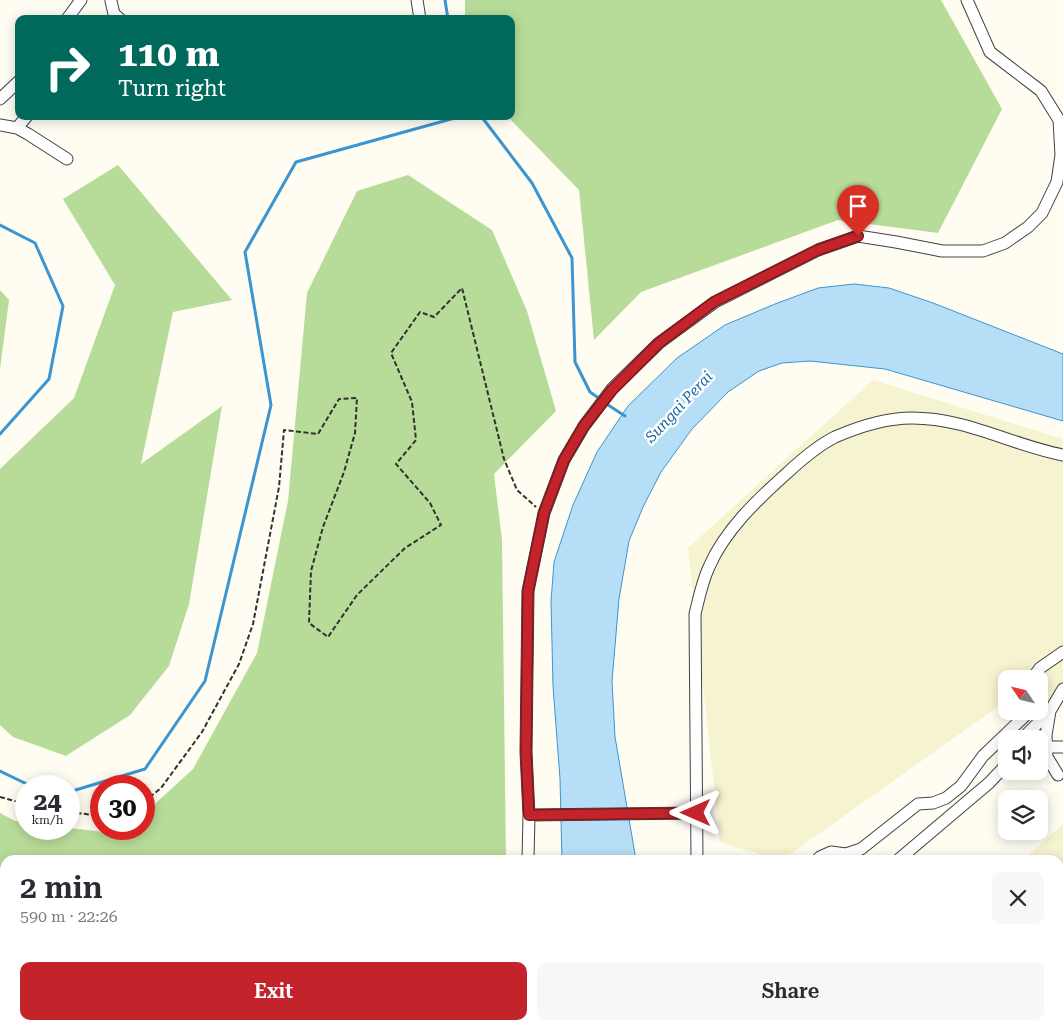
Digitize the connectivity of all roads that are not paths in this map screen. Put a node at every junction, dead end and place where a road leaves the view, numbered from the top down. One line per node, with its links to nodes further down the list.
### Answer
1 (81, 0): 5 (street)
2 (112, 0): 6 (street)
3 (417, 0): 7 (street)
4 (967, 0): 28 (street)
5 (70, 15)
6 (115, 15)
7 (419, 15)
8 (15, 85): 9 (street)
9 (0, 99)
10 (24, 120): 12 (street)
11 (0, 125): 12 (street)
12 (17, 128): 13 (street)
13 (67, 158)
14 (1063, 455): 27 (street)
15 (1063, 652): 16 (street)
16 (1039, 670)
17 (1063, 689): 18 (street)
18 (1050, 711): 20 (street); 21 (street)
19 (1021, 720): 31 (street)
20 (1031, 730)
21 (1048, 730)
22 (1048, 747): 23 (street)
23 (1063, 747)
24 (1048, 759): 26 (street)
25 (998, 773): 32 (street)
26 (1058, 775)
27 (696, 813): 28 (street); 30 (street)
28 (529, 815): 29 (street)
29 (528, 855)
30 (696, 855)
31 (824, 855)
32 (906, 855)

